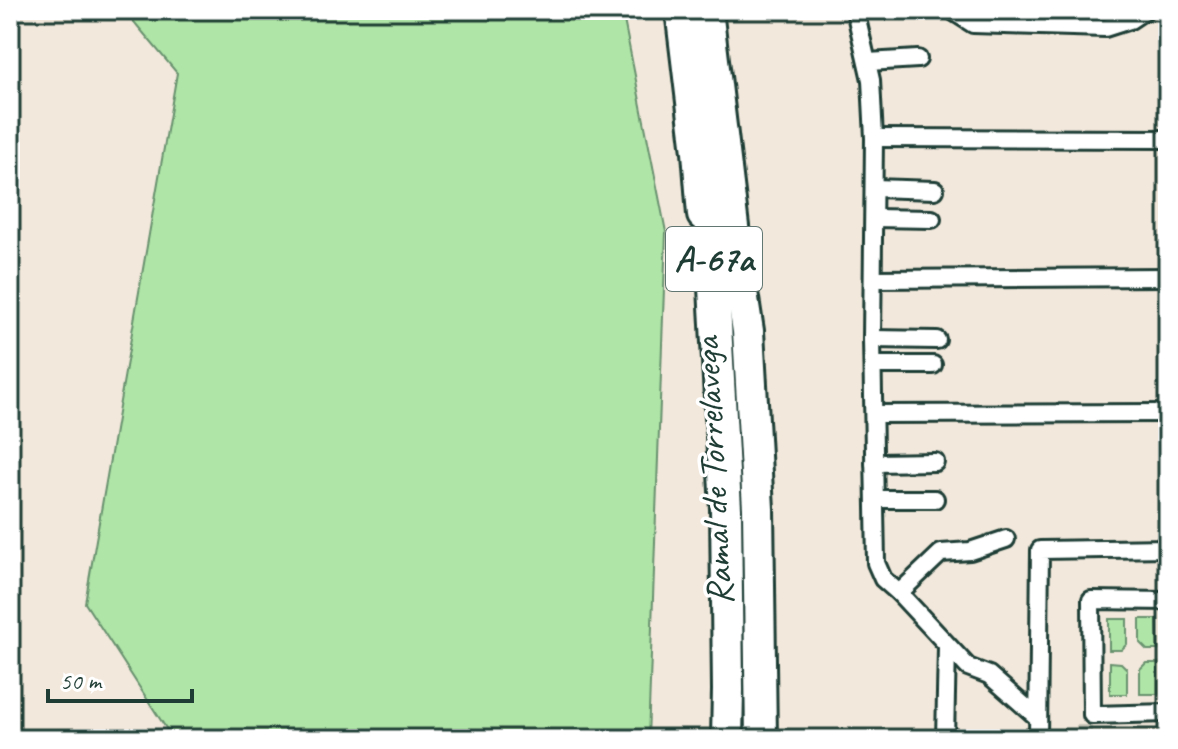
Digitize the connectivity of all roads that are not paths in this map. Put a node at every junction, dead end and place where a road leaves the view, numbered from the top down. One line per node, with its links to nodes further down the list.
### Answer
1 (681, 10): 29 (highway)
2 (690, 10): 29 (highway, Ramal de Torrelavega / A-67a)
3 (707, 10): 18 (highway, Ramal de Torrelavega / A-67a)
4 (718, 10): 18 (highway)
5 (855, 10): 9 (street)
6 (951, 10): 7 (street)
7 (1145, 10)
8 (918, 59): 9 (street)
9 (868, 62): 10 (street)
10 (874, 138): 11 (street); 12 (street)
11 (1168, 139)
12 (874, 188): 13 (street); 14 (street)
13 (935, 190)
14 (874, 218): 15 (street); 17 (street)
15 (932, 219)
16 (1168, 277): 17 (street)
17 (873, 279): 19 (street)
18 (748, 331): 38 (highway, Ramal de Torrelavega / A-67a)
19 (872, 339): 20 (street); 21 (street)
20 (937, 340)
21 (873, 365): 22 (street); 24 (street)
22 (933, 365)
23 (1168, 413): 24 (street)
24 (874, 414): 26 (street)
25 (935, 462): 26 (street)
26 (874, 463): 27 (street)
27 (875, 499): 28 (street); 32 (street)
28 (935, 499)
29 (726, 509): 37 (highway, Ramal de Torrelavega / A-67a)
30 (1006, 539): 32 (street)
31 (1168, 548): 36 (street)
32 (899, 593): 34 (street)
33 (1168, 601): 35 (street)
34 (947, 647): 36 (street); 39 (street)
35 (1168, 713)
36 (1037, 717): 40 (street)
37 (727, 739)
38 (761, 739)
39 (945, 739)
40 (1038, 739)

